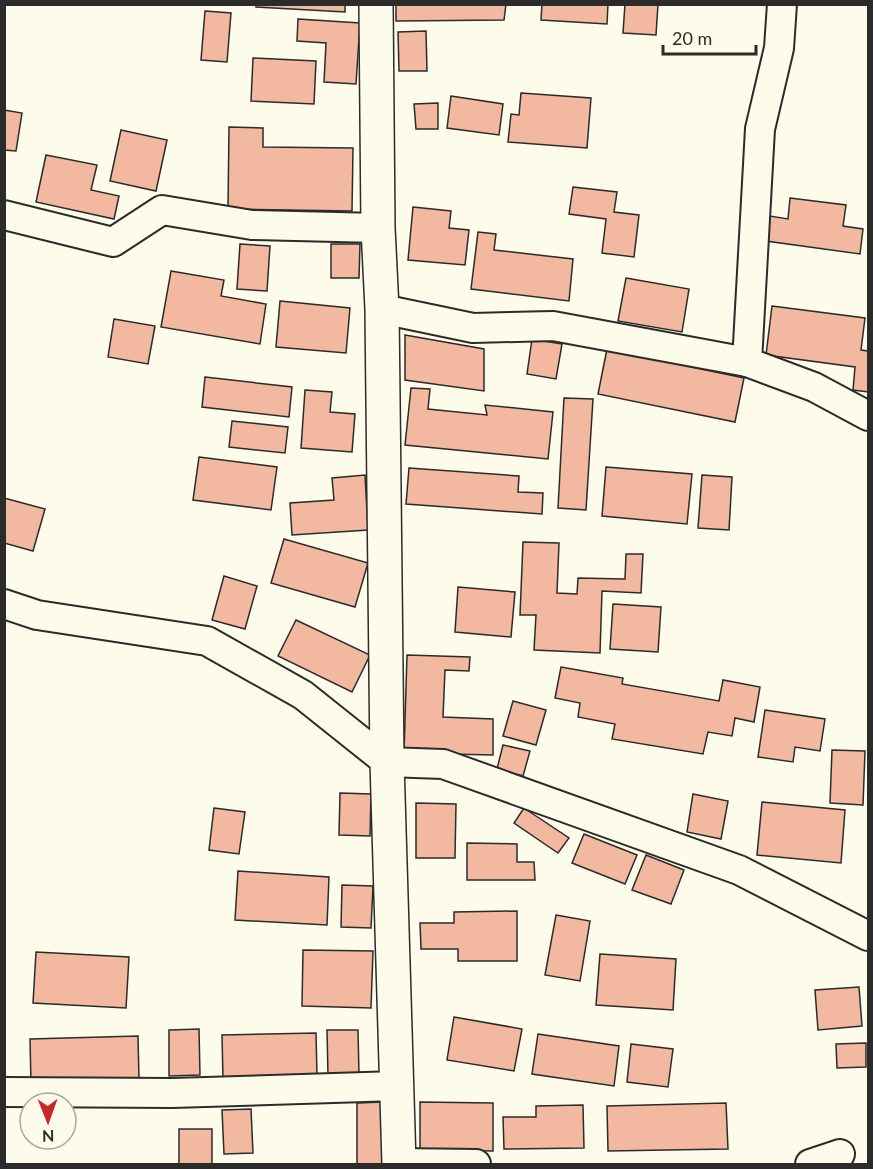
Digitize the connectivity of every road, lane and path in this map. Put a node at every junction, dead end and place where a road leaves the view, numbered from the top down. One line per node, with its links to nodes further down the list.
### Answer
1 (376, 4): 4 (street)
2 (782, 4): 6 (street)
3 (4, 215): 4 (street)
4 (378, 228): 5 (street)
5 (382, 309): 6 (street); 9 (street)
6 (747, 362): 7 (street)
7 (868, 416)
8 (4, 604): 9 (street)
9 (387, 762): 10 (street); 11 (street)
10 (868, 936)
11 (397, 1086): 12 (street); 14 (street)
12 (4, 1092)
13 (840, 1154): 16 (street)
14 (399, 1164): 15 (street)
15 (476, 1164)
16 (810, 1164)

